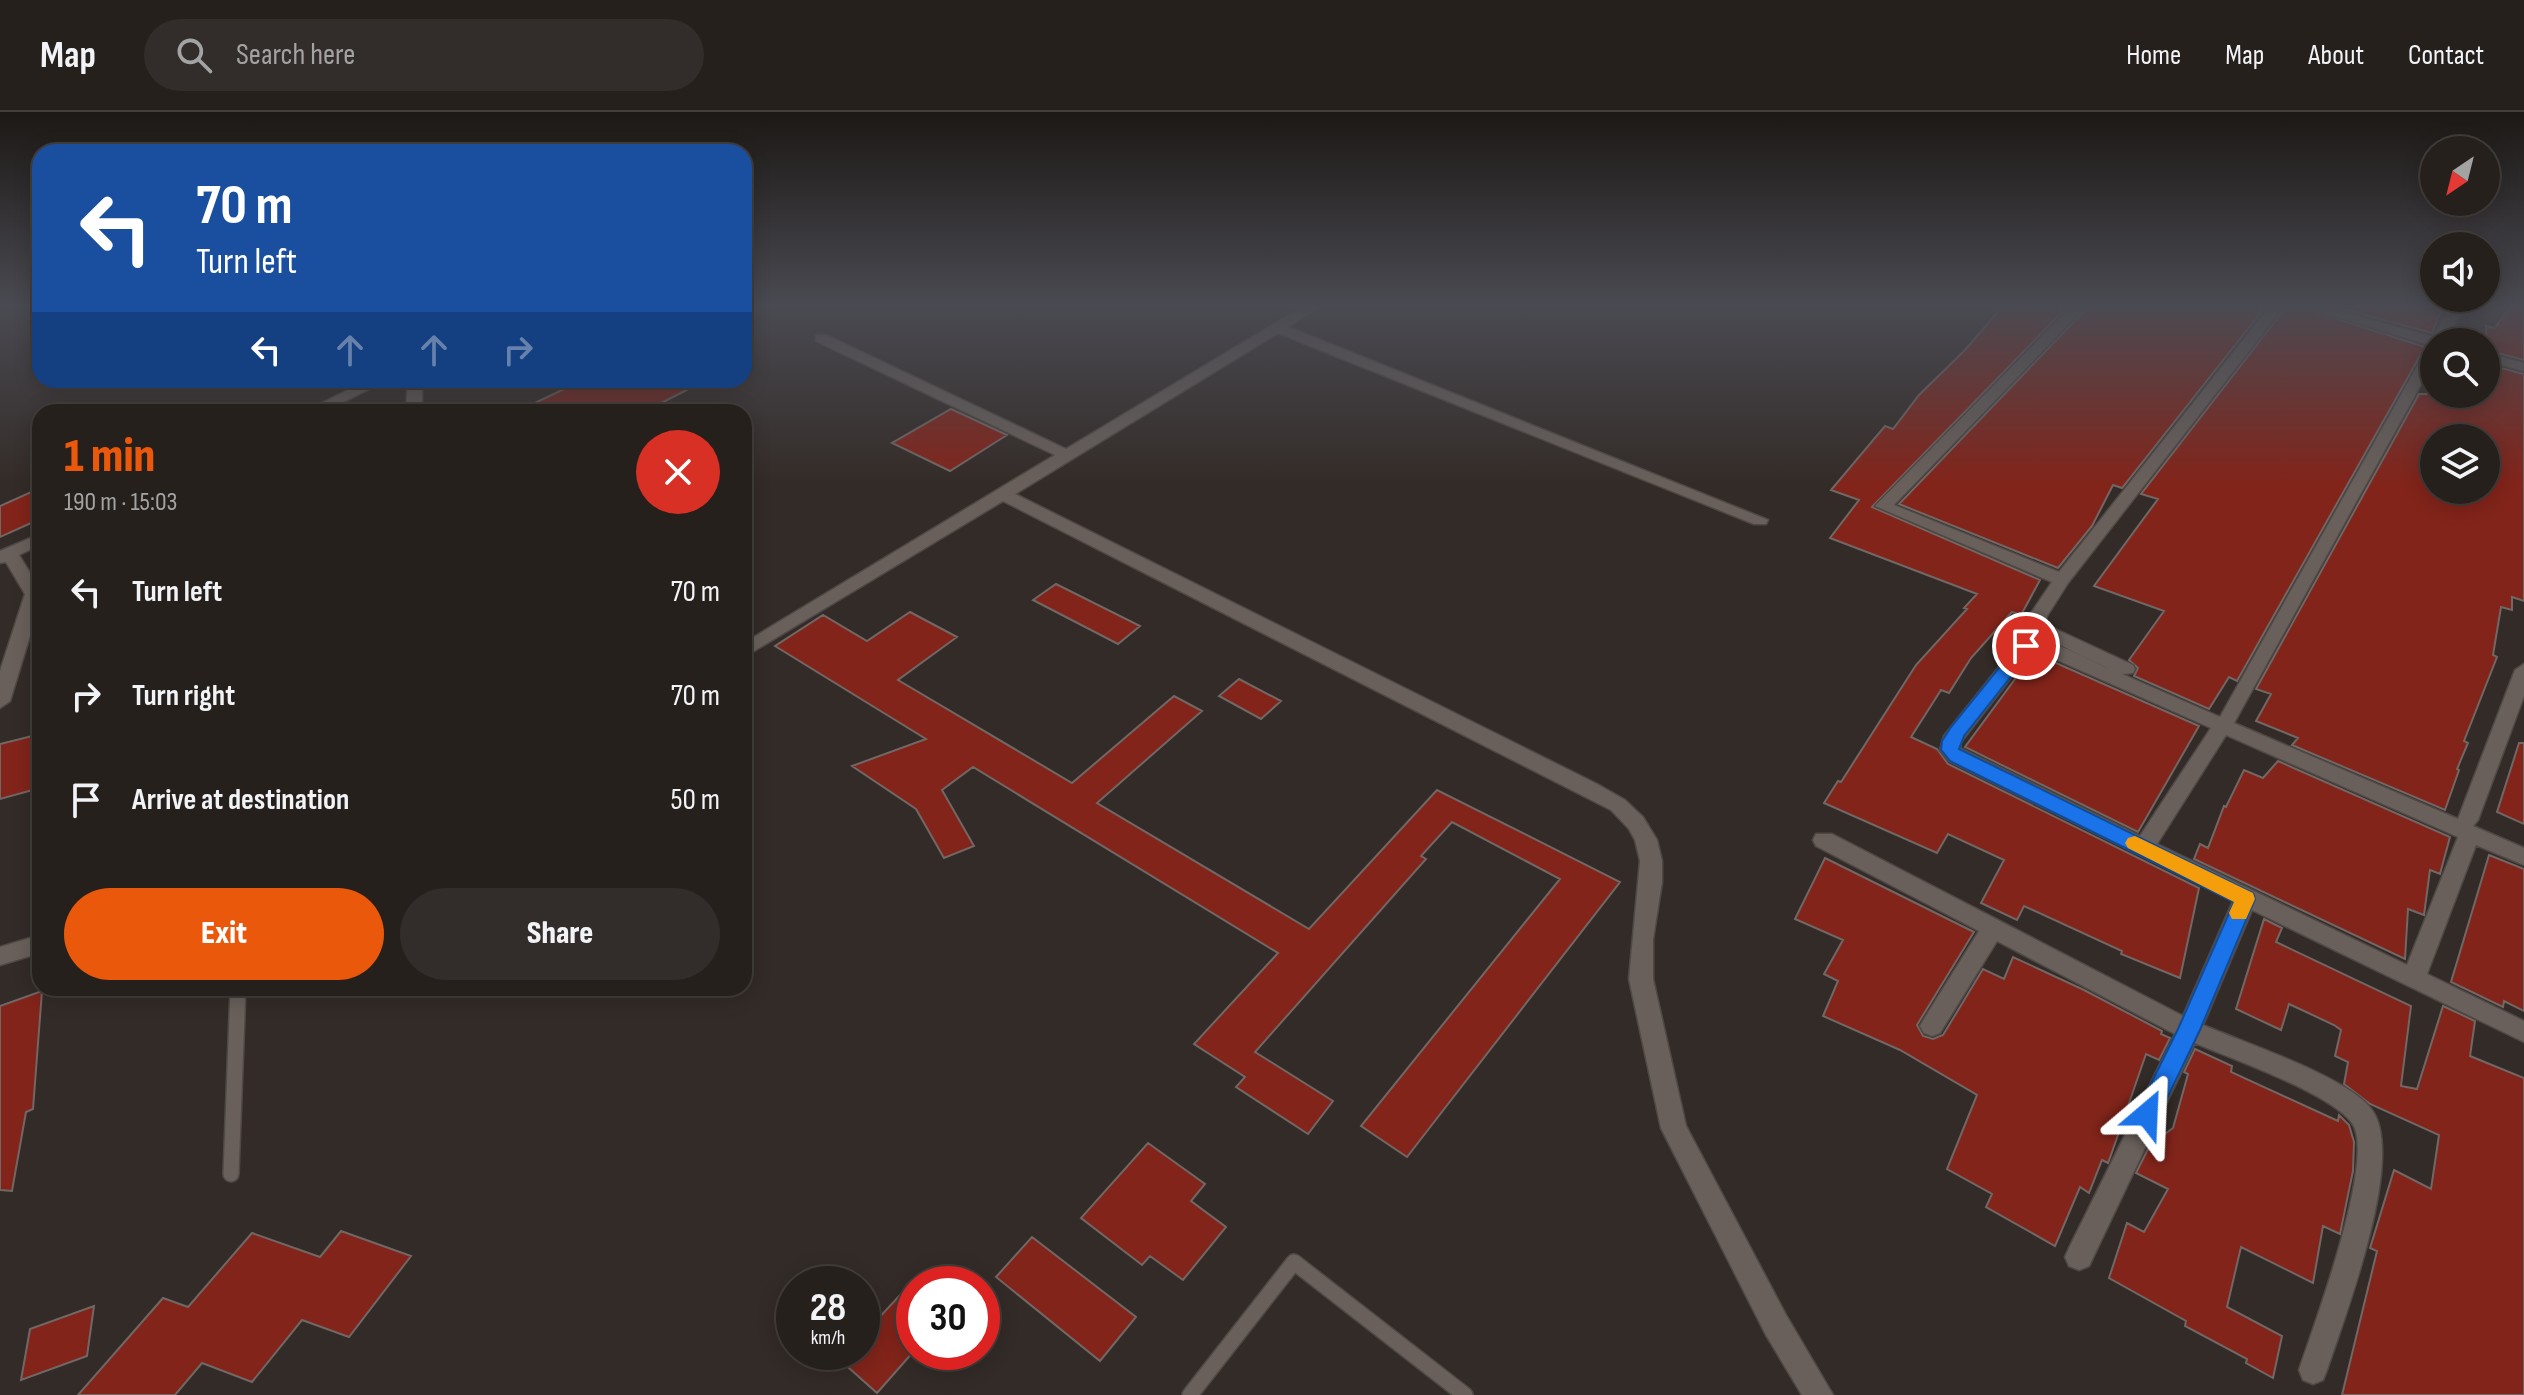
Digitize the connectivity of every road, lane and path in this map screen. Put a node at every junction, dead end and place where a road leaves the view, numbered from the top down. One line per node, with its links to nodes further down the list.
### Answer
1 (880, 366): 9 (street)
2 (1214, 366): 9 (street)
3 (1372, 366): 11 (street)
4 (2020, 366): 14 (street)
5 (2230, 366): 14 (street)
6 (2420, 371): 20 (street)
7 (363, 388): 8 (street)
8 (329, 404)
9 (1067, 455): 10 (street)
10 (1002, 494): 17 (street); 40 (street)
11 (1760, 520)
12 (32, 543): 13 (street)
13 (5, 556): 15 (street)
14 (2062, 580): 20 (street)
15 (32, 591)
16 (32, 600): 19 (street)
17 (752, 646)
18 (2524, 670): 21 (street)
19 (0, 701)
20 (2226, 722): 21 (street); 24 (street); 24 (street)
21 (2469, 827): 23 (street); 25 (street); 30 (street)
22 (1824, 840): 27 (street)
23 (2524, 842)
24 (2144, 848): 26 (street)
25 (2524, 857)
26 (2245, 899): 30 (street); 33 (street)
27 (1992, 930): 32 (street); 33 (street)
28 (32, 946): 29 (street)
29 (0, 956)
30 (2413, 979): 34 (street)
31 (238, 996): 35 (lane)
32 (1932, 1026)
33 (2189, 1030): 36 (street); 37 (street)
34 (2524, 1032)
35 (231, 1174)
36 (2079, 1257)
37 (2313, 1370)
38 (1190, 1395): 39 (lane)
39 (1465, 1395)
40 (1818, 1395)

